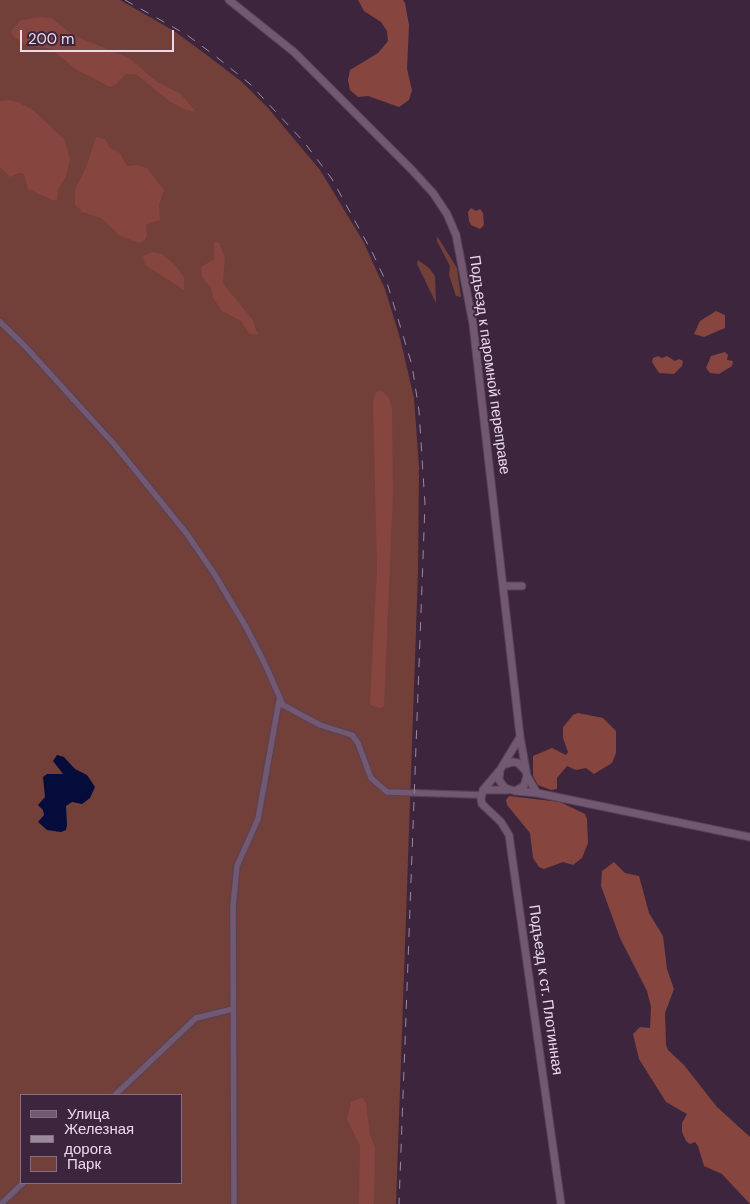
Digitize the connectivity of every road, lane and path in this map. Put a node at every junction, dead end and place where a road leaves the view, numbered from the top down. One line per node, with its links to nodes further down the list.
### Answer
1 (229, 0): 3 (street, Подъезд к паромной переправе)
2 (0, 322): 5 (street)
3 (504, 586): 4 (street); 6 (street, Подъезд к паромной переправе)
4 (522, 586)
5 (279, 701): 10 (street); 13 (street)
6 (520, 736): 7 (street); 8 (street, Подъезд к паромной переправе)
7 (502, 768): 8 (street); 9 (street); 10 (street)
8 (527, 776): 9 (street); 11 (street)
9 (512, 791): 10 (street); 11 (street)
10 (482, 793): 18 (street, Подъезд к ст. Плотинная)
11 (537, 793): 12 (street)
12 (750, 837)
13 (233, 1009): 14 (street); 17 (street)
14 (116, 1094)
15 (22, 1184): 16 (street)
16 (1, 1204)
17 (234, 1204)
18 (561, 1204)

